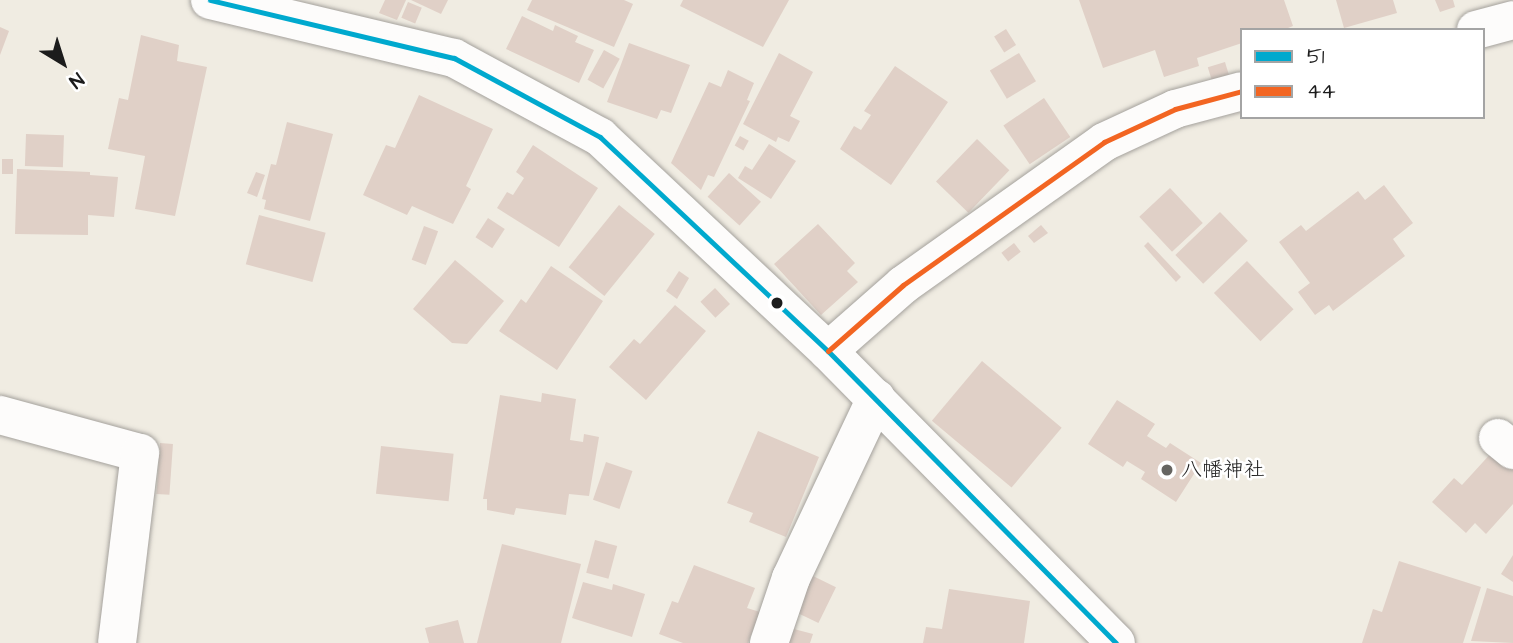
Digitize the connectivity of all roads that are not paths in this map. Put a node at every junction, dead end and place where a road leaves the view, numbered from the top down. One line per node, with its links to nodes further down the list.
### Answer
1 (210, 0): 2 (street)
2 (269, 8): 6 (street)
3 (1513, 20): 4 (street)
4 (1483, 28)
5 (1240, 92): 6 (street)
6 (828, 351): 7 (street)
7 (876, 398): 10 (street); 11 (street)
8 (0, 415): 9 (street)
9 (117, 643)
10 (769, 643)
11 (1116, 643)

